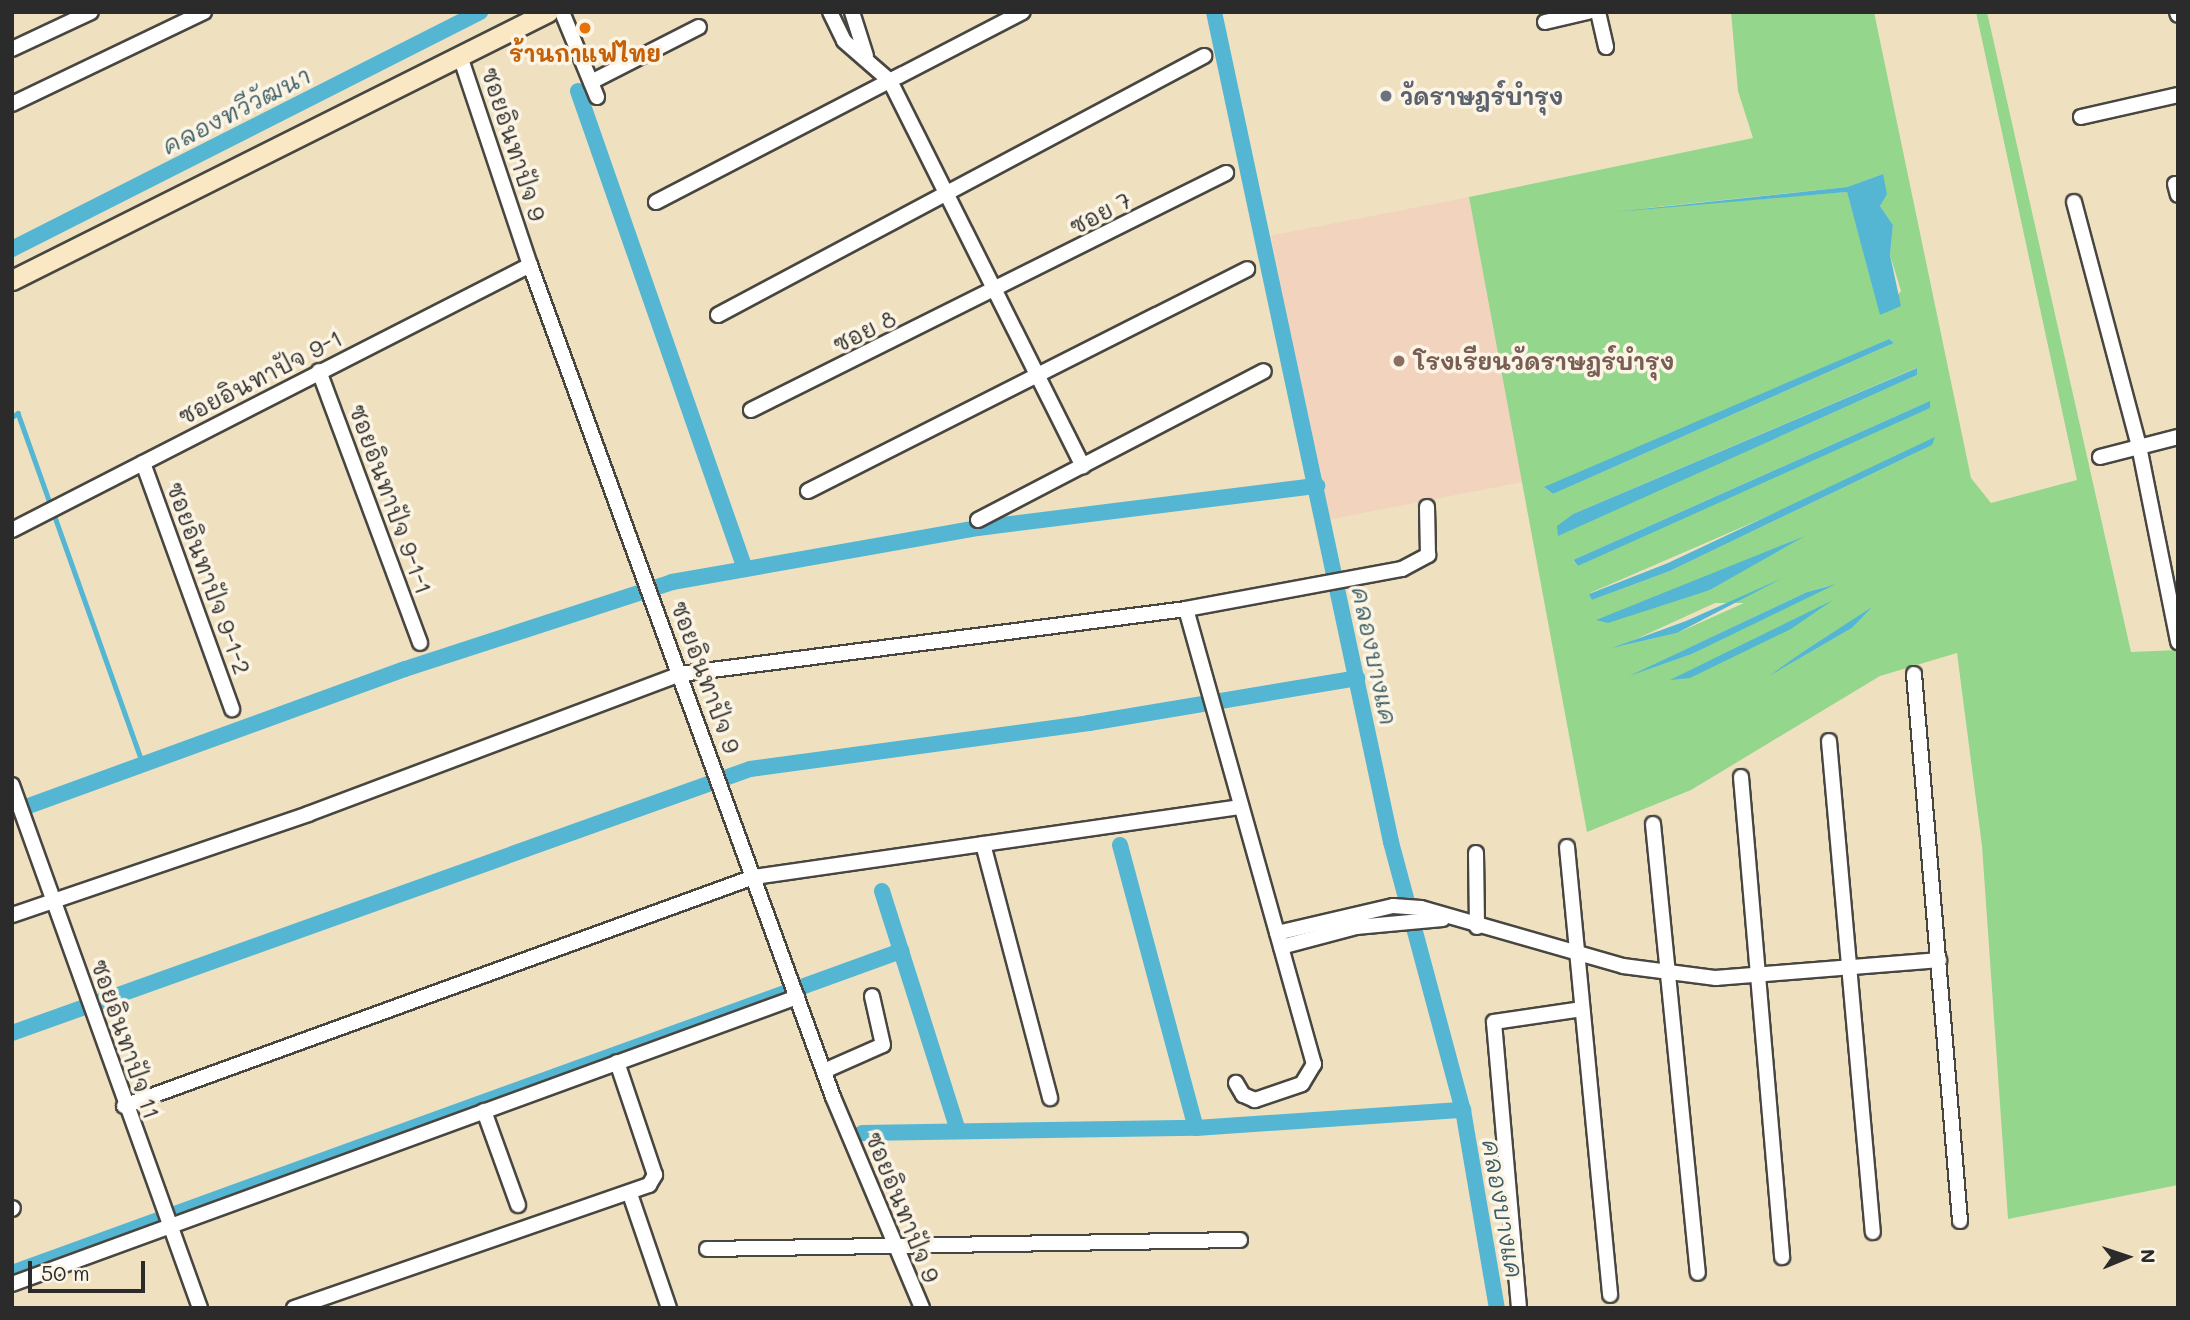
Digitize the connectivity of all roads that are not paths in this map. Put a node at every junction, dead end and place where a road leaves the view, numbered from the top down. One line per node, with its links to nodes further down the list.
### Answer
1 (92, 12): 13 (street)
2 (204, 12): 21 (street)
3 (548, 12): 14 (main road)
4 (562, 12): 18 (street)
5 (830, 12): 15 (street)
6 (852, 12): 15 (street)
7 (1023, 12): 17 (street)
8 (1588, 12): 10 (street)
9 (1598, 12): 12 (street)
10 (1545, 22)
11 (699, 27): 18 (street)
12 (1606, 47)
13 (12, 49)
14 (460, 56): 27 (street, ซอยอินทาปัจ 9); 29 (main road)
15 (866, 56): 17 (street)
16 (1204, 56): 24 (street)
17 (890, 81): 24 (street); 25 (street)
18 (591, 82): 20 (street)
19 (2178, 95): 22 (street)
20 (597, 97)
21 (12, 104)
22 (2081, 117)
23 (1226, 173): 30 (street, ซอย 7)
24 (947, 195): 30 (street); 31 (street)
25 (656, 202)
26 (2074, 202): 37 (street)
27 (530, 265): 32 (street, ซอยอินทาปัจ 9-1); 48 (street, ซอยอินทาปัจ 9)
28 (1247, 269): 34 (street)
29 (12, 281)
30 (996, 293): 34 (street); 35 (street, ซอย 8)
31 (718, 315)
32 (320, 371): 39 (street, ซอยอินทาปัจ 9-1); 47 (street, ซอยอินทาปัจ 9-1-1)
33 (1265, 371): 40 (street)
34 (1039, 378): 40 (street); 41 (street)
35 (751, 410)
36 (2178, 437): 37 (street)
37 (2138, 446): 38 (street); 46 (street)
38 (2100, 457)
39 (143, 463): 44 (street, ซอยอินทาปัจ 9-1); 50 (street, ซอยอินทาปัจ 9-1-2)
40 (1083, 466): 43 (street)
41 (808, 491)
42 (1427, 507): 45 (street)
43 (978, 520)
44 (12, 530)
45 (1186, 609): 48 (street); 54 (street)
46 (2178, 642)
47 (419, 643)
48 (681, 674): 59 (street, ซอยอินทาปัจ 9); 60 (street)
49 (1913, 674): 67 (street)
50 (232, 709)
51 (1829, 741): 68 (street)
52 (1741, 777): 70 (street)
53 (12, 785): 60 (street, ซอยอินทาปัจ 11)
54 (1241, 807): 56 (street); 65 (street)
55 (1653, 824): 69 (street)
56 (983, 844): 59 (street); 77 (street)
57 (1567, 847): 66 (street)
58 (1476, 853): 64 (street)
59 (754, 877): 71 (street, ซอยอินทาปัจ 9); 78 (street)
60 (52, 900): 61 (street); 78 (street, ซอยอินทาปัจ 11)
61 (12, 915)
62 (1443, 919): 63 (street); 63 (street); 64 (street)
63 (1355, 920): 65 (street)
64 (1477, 927): 66 (street)
65 (1279, 940): 76 (street)
66 (1577, 953): 69 (street); 73 (street)
67 (1939, 960): 68 (street); 82 (street)
68 (1849, 969): 70 (street); 84 (street)
69 (1669, 973): 70 (street); 89 (street)
70 (1761, 977): 88 (street)
71 (797, 996): 74 (street); 75 (street, ซอยอินทาปัจ 9)
72 (872, 996): 75 (street)
73 (1582, 1009): 91 (street); 96 (street)
74 (617, 1062): 79 (street); 80 (street)
75 (824, 1071): 86 (street, ซอยอินทาปัจ 9)
76 (1236, 1083)
77 (1050, 1098)
78 (124, 1106): 83 (street, ซอยอินทาปัจ 11)
79 (484, 1111): 81 (street); 83 (street)
80 (630, 1194): 93 (street); 94 (street)
81 (518, 1205)
82 (1960, 1221)
83 (168, 1222): 90 (street); 92 (street, ซอยอินทาปัจ 11)
84 (1873, 1232)
85 (1240, 1240): 86 (street)
86 (895, 1246): 87 (street); 95 (street, ซอยอินทาปัจ 9)
87 (706, 1249)
88 (1782, 1258)
89 (1698, 1273)
90 (12, 1284)
91 (1610, 1295)
92 (200, 1308)
93 (294, 1308)
94 (669, 1308)
95 (922, 1308)
96 (1519, 1308)

